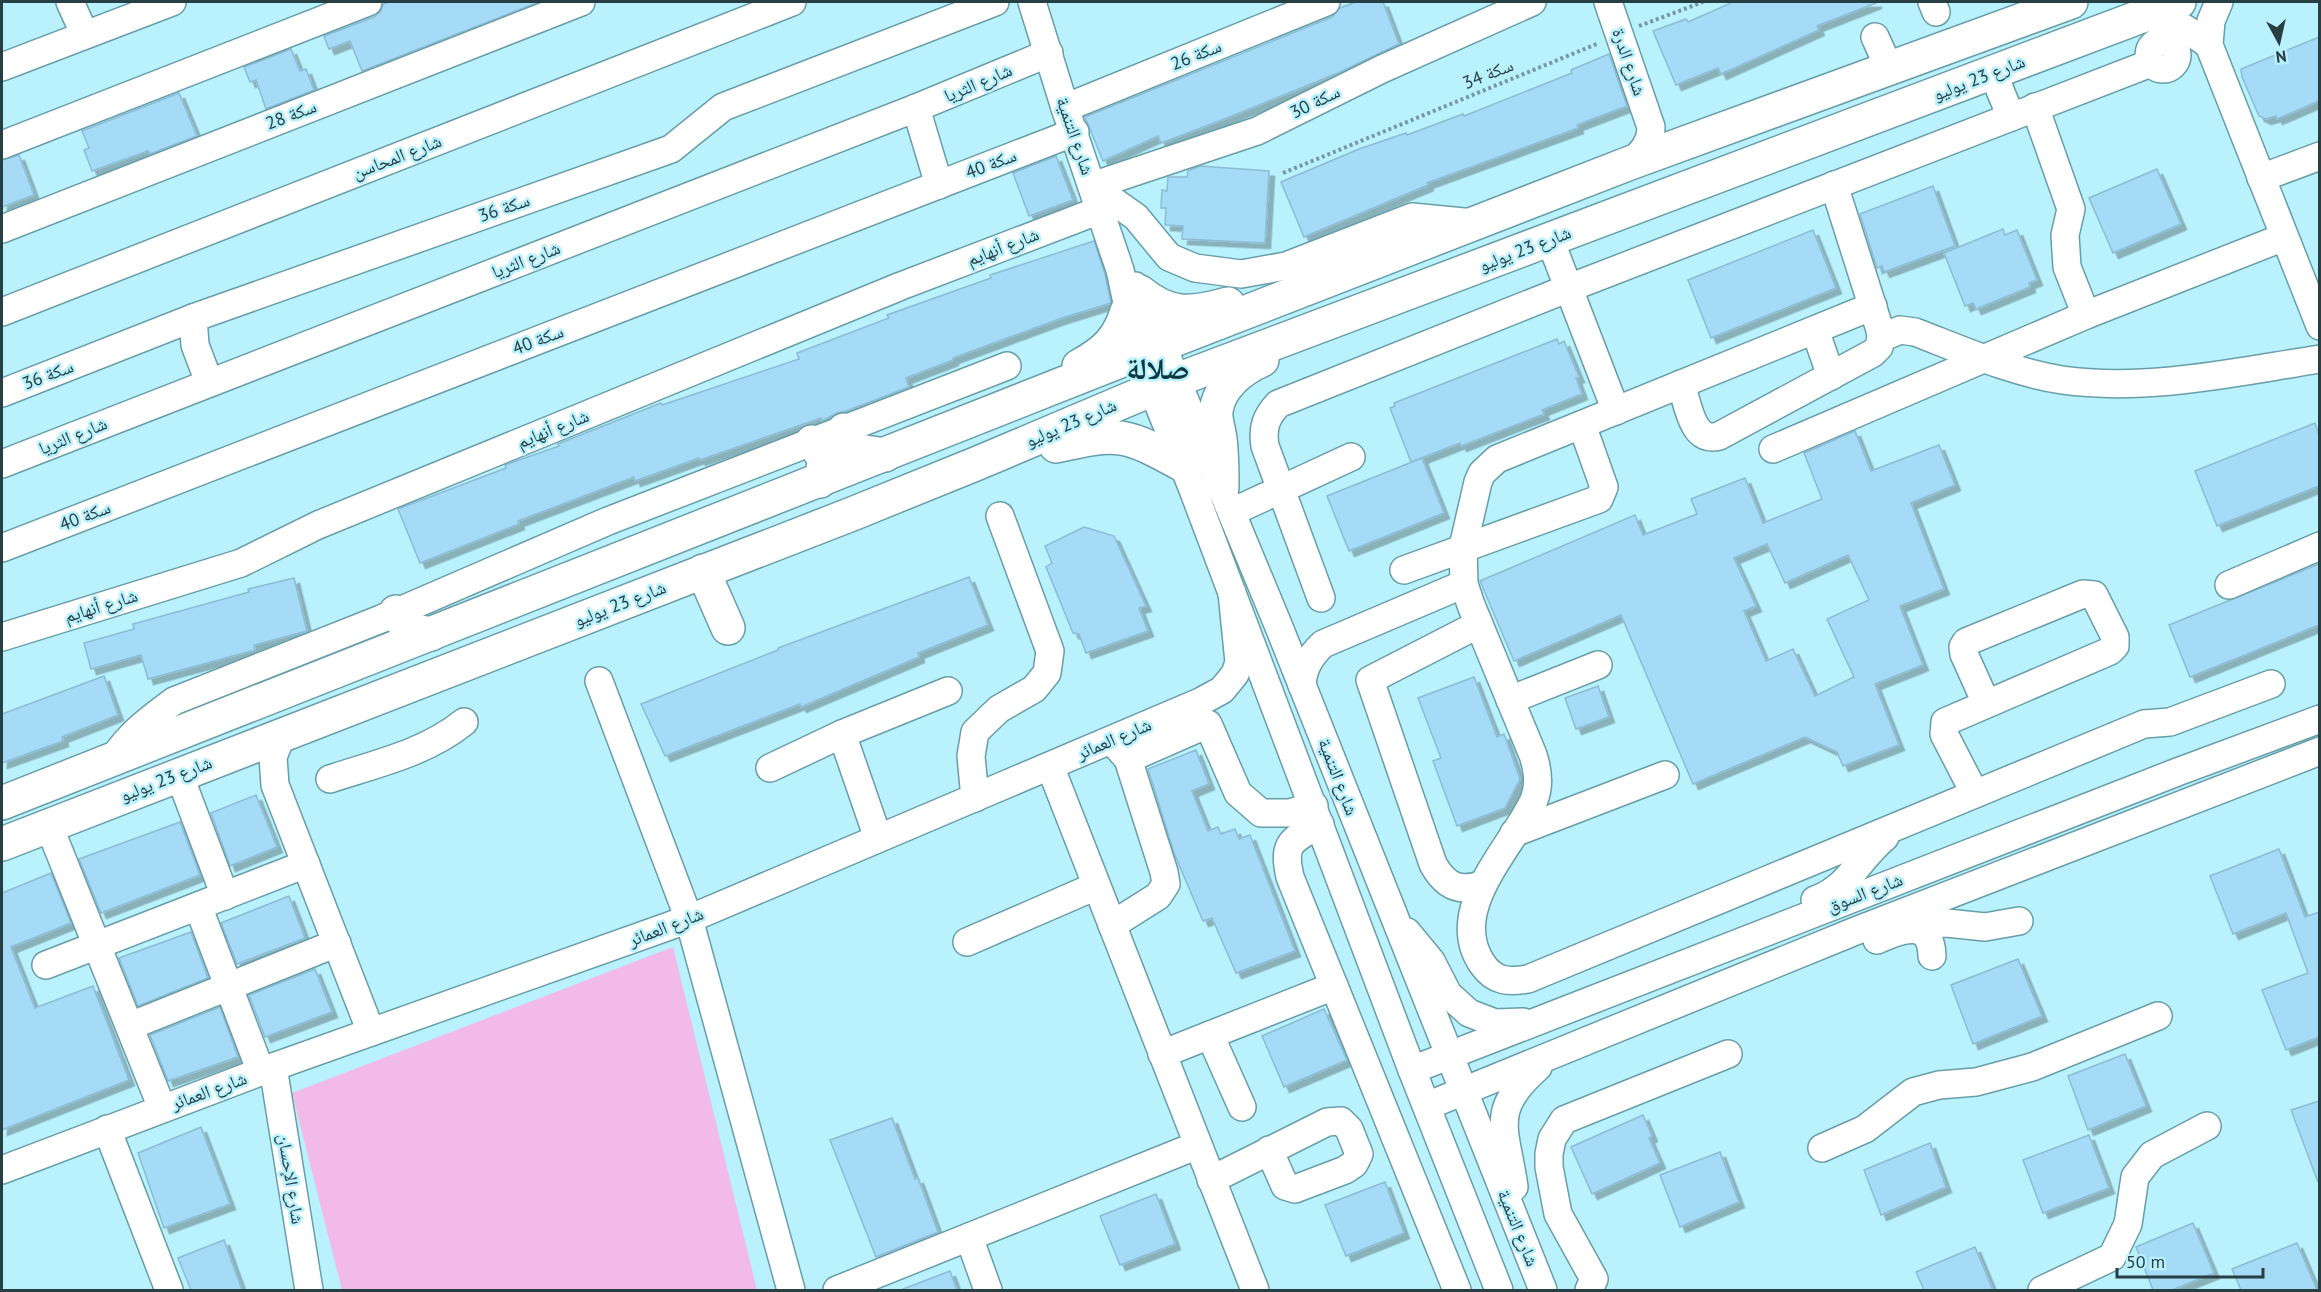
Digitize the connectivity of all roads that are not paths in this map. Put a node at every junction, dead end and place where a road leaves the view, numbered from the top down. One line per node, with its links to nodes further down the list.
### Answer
1 (70, 2): 15 (street)
2 (172, 2): 15 (street)
3 (368, 2): 28 (street)
4 (581, 2): 36 (street, سكة 28)
5 (792, 2): 43 (street, شارع المحاسن)
6 (995, 2): 45 (street, سكة 36)
7 (1032, 2): 18 (street, شارع التنمية)
8 (1326, 2): 25 (street, سكة 26)
9 (1532, 2): 34 (street, سكة 30)
10 (1608, 2): 26 (street, شارع الدرة)
11 (2071, 2): 21 (main road, شارع 23 يوليو)
12 (2179, 2): 14 (main road, شارع 23 يوليو)
13 (2219, 2): 17 (street)
14 (2135, 18): 17 (street); 22 (main road, شارع 23 يوليو)
15 (85, 35): 20 (street)
16 (1875, 37): 21 (street)
17 (2209, 45): 31 (street)
18 (1049, 53): 23 (street, شارع الثريا); 25 (street, شارع التنمية)
19 (2151, 63): 24 (street)
20 (2, 67)
21 (1889, 68): 27 (main road, شارع 23 يوليو)
22 (1994, 73): 24 (street); 38 (main road, شارع 23 يوليو)
23 (916, 108): 32 (street); 55 (street, شارع الثريا)
24 (2023, 112): 33 (street); 44 (street)
25 (1070, 120): 32 (street, سكة 40); 34 (street, شارع التنمية)
26 (1650, 122): 27 (street); 30 (street)
27 (1693, 139): 30 (main road, شارع 23 يوليو)
28 (2, 144)
29 (2319, 156): 31 (street)
30 (1630, 163): 35 (main road, شارع 23 يوليو)
31 (2261, 178): 37 (street)
32 (939, 185): 75 (street, سكة 40)
33 (1834, 185): 39 (street); 42 (street)
34 (1105, 201): 35 (street); 40 (street, شارع التنمية); 88 (street, شارع أنهايم)
35 (1474, 223): 41 (main road, شارع 23 يوليو)
36 (2, 229)
37 (2284, 237): 44 (street); 46 (street)
38 (1550, 240): 39 (street); 48 (main road, شارع 23 يوليو)
39 (1569, 288): 60 (street); 71 (street)
40 (1129, 291): 41 (main road); 50 (street, شارع التنمية); 59 (main road)
41 (1291, 295): 50 (main road, شارع 23 يوليو)
42 (1873, 306): 47 (street); 49 (street)
43 (2, 312)
44 (2086, 315): 51 (street)
45 (193, 318): 55 (street); 58 (street, سكة 36)
46 (2319, 326)
47 (1815, 330): 54 (street); 56 (street)
48 (1309, 331): 57 (main road, شارع 23 يوليو); 72 (main road)
49 (1881, 338): 51 (street); 54 (street)
50 (1149, 350): 57 (street, شارع التنمية); 59 (main road, شارع 23 يوليو)
51 (1985, 358): 52 (street); 61 (street)
52 (2319, 359)
53 (1007, 366): 63 (street)
54 (1831, 376): 61 (street)
55 (209, 382): 68 (street, شارع الثريا)
56 (1681, 384): 60 (street); 61 (street)
57 (1164, 385): 67 (main road, شارع 23 يوليو); 69 (street, شارع التنمية); 72 (street, شارع التنمية)
58 (2, 393)
59 (1005, 408): 65 (main road, شارع 23 يوليو)
60 (1616, 411): 62 (street)
61 (1760, 414)
62 (1582, 424): 76 (street); 76 (street)
63 (844, 430): 64 (street); 65 (main road)
64 (812, 442): 70 (main road); 83 (street)
65 (885, 455): 70 (main road, شارع 23 يوليو)
66 (1351, 457): 71 (street)
67 (978, 463): 69 (main road); 78 (main road, شارع 23 يوليو)
68 (2, 464)
69 (1183, 465): 81 (street, شارع التنمية)
70 (820, 481): 87 (main road, شارع 23 يوليو)
71 (1281, 489): 72 (street); 82 (street)
72 (1227, 500): 85 (street, شارع التنمية)
73 (1000, 516): 114 (street)
74 (2319, 546): 80 (street)
75 (2, 548)
76 (1463, 548): 77 (street); 79 (street)
77 (1404, 570)
78 (703, 571): 86 (main road); 101 (main road, شارع 23 يوليو)
79 (1464, 584): 84 (street); 89 (street)
80 (2229, 585)
81 (1232, 592): 98 (street, شارع العمائر); 116 (street, شارع التنمية)
82 (1321, 598)
83 (388, 615): 87 (main road); 90 (main road); 106 (street)
84 (1479, 624): 96 (street); 124 (street)
85 (1279, 627): 89 (street); 94 (street, شارع التنمية)
86 (728, 628)
87 (431, 634): 90 (main road, شارع 23 يوليو)
88 (2, 637)
89 (1323, 644): 94 (street)
90 (376, 656): 106 (main road, شارع 23 يوليو)
91 (1598, 664): 96 (street)
92 (599, 681): 129 (street)
93 (2271, 684): 113 (street)
94 (1302, 685): 131 (street, شارع التنمية)
95 (948, 691): 102 (street)
96 (1510, 700): 119 (street)
97 (1986, 703): 97 (street); 113 (street)
98 (1204, 713): 103 (street, شارع العمائر); 116 (street)
99 (2319, 719): 135 (street, شارع السوق)
100 (464, 722): 111 (street)
101 (282, 734): 105 (main road, شارع 23 يوليو); 112 (street)
102 (842, 734): 108 (street); 120 (street)
103 (1120, 749): 107 (street, شارع العمائر); 132 (street)
104 (2319, 750): 140 (street, شارع السوق)
105 (224, 757): 109 (main road, شارع 23 يوليو); 112 (street)
106 (114, 758): 115 (main road, شارع 23 يوليو)
107 (1050, 766): 114 (street, شارع العمائر); 125 (street)
108 (770, 768)
109 (179, 774): 118 (main road, شارع 23 يوليو); 126 (street)
110 (1665, 776): 119 (street)
111 (330, 779)
112 (275, 785): 122 (street)
113 (1976, 794): 117 (street)
114 (975, 798): 120 (street, شارع العمائر)
115 (2, 803)
116 (1317, 815): 141 (street); 153 (street, شارع التنمية)
117 (1903, 824): 123 (street); 127 (street)
118 (49, 826): 121 (main road, شارع 23 يوليو); 137 (street)
119 (1514, 833): 124 (street)
120 (878, 838): 129 (street, شارع العمائر)
121 (2, 844)
122 (306, 864): 126 (street); 136 (street)
123 (1799, 867): 124 (street); 127 (street)
124 (1483, 884)
125 (1096, 886): 132 (street); 134 (street)
126 (225, 896): 128 (street)
127 (1828, 896): 135 (street)
128 (198, 906): 137 (street); 142 (street, شارع الإحسان)
129 (689, 919): 146 (street, شارع العمائر); 169 (street)
130 (2019, 921): 133 (street)
131 (1395, 922): 144 (street); 150 (street, شارع التنمية)
132 (1112, 925): 148 (street)
133 (1908, 929): 138 (street); 140 (street)
134 (967, 942)
135 (1740, 942): 144 (street, شارع السوق)
136 (337, 943): 142 (street); 146 (street)
137 (98, 945): 139 (street); 145 (street)
138 (1932, 956)
139 (46, 965)
140 (1753, 974): 151 (street, شارع السوق)
141 (1334, 986): 147 (street); 173 (street)
142 (228, 987): 145 (street); 152 (street, شارع الإحسان)
143 (2158, 1016): 161 (street)
144 (1539, 1021): 150 (street, شارع السوق)
145 (130, 1026): 157 (street)
146 (371, 1032): 152 (street, شارع العمائر)
147 (1210, 1035): 148 (street); 156 (street)
148 (1162, 1054): 160 (street)
149 (1728, 1054): 176 (street)
150 (1449, 1056): 153 (street, شارع السوق); 154 (street, شارع التنمية)
151 (1546, 1058): 154 (street, شارع السوق); 165 (street)
152 (267, 1070): 157 (street, شارع العمائر); 168 (street, شارع الإحسان)
153 (1412, 1070): 155 (street, شارع التنمية)
154 (1464, 1091): 155 (street, شارع السوق); 165 (street, شارع التنمية)
155 (1427, 1106): 174 (street, شارع التنمية)
156 (1242, 1107)
157 (162, 1108): 159 (street, شارع العمائر)
158 (2207, 1126): 177 (street)
159 (107, 1129): 163 (street, شارع العمائر); 167 (street)
160 (1198, 1145): 164 (street); 166 (street)
161 (1822, 1148)
162 (1269, 1150): 164 (street)
163 (2, 1170)
164 (1211, 1180): 172 (street)
165 (1511, 1211): 175 (street, شارع التنمية)
166 (969, 1237): 170 (street); 171 (street)
167 (169, 1290)
168 (309, 1290)
169 (791, 1290)
170 (837, 1290)
171 (988, 1290)
172 (1255, 1290)
173 (1457, 1290)
174 (1499, 1290)
175 (1543, 1290)
176 (1589, 1290)
177 (2042, 1290)

